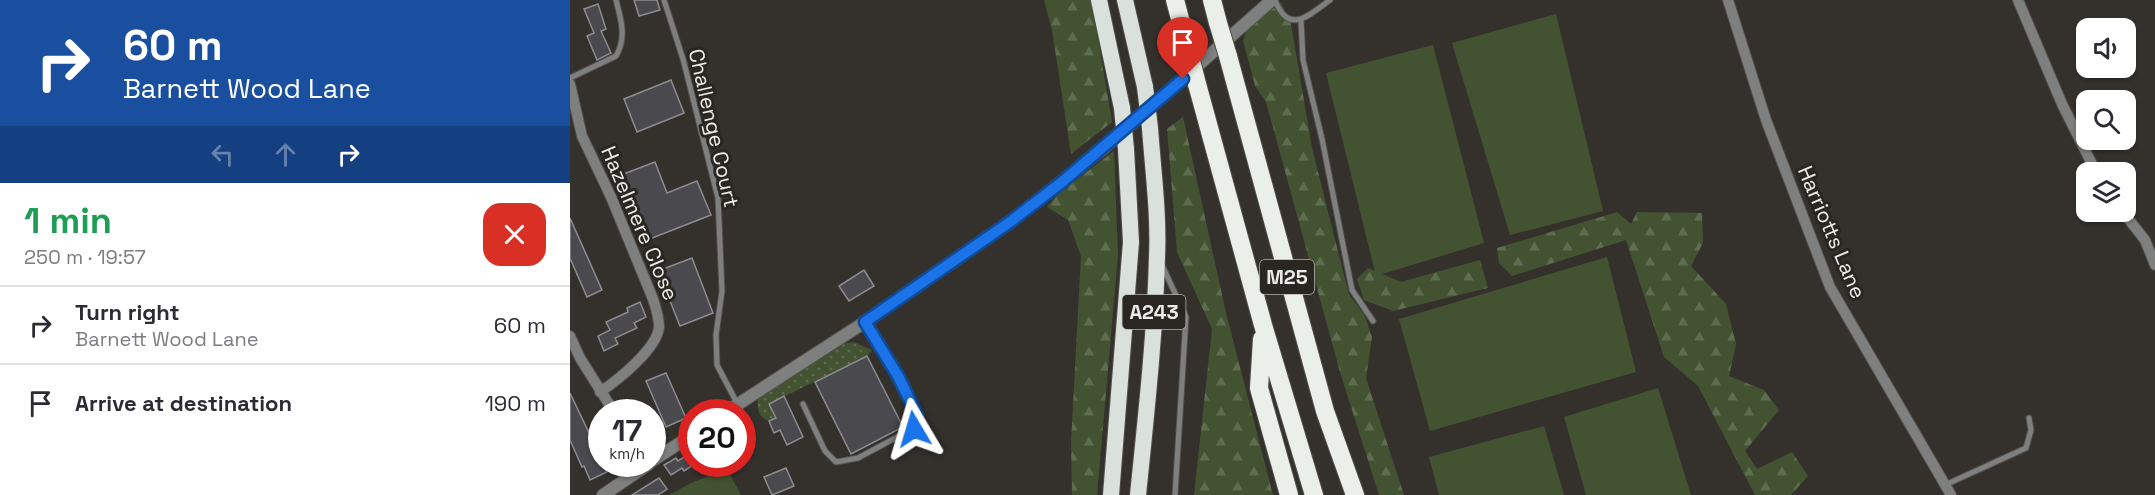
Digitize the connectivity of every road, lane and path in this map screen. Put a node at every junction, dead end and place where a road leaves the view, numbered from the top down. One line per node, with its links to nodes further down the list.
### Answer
1 (616, 0): 12 (lane)
2 (664, 0): 24 (lane, Challenge Court)
3 (1099, 0): 31 (highway, A243, bridge)
4 (1125, 0): 16 (highway, A243, bridge)
5 (1175, 0): 20 (highway, M25, bridge)
6 (1212, 0): 36 (highway, M25, bridge)
7 (1273, 0): 11 (lane); 19 (street)
8 (1330, 0): 11 (lane)
9 (1728, 0): 29 (street, Harriotts Lane)
10 (2018, 0): 14 (street)
11 (1300, 21): 18 (lane)
12 (570, 78)
13 (570, 84): 22 (street, Hazelmere Close)
14 (2091, 162)
15 (2131, 222): 17 (street)
16 (1157, 255): 32 (highway, A243); 33 (lane)
17 (2155, 265)
18 (1373, 321)
19 (865, 322): 25 (street); 26 (lane)
20 (1263, 325): 34 (highway, M25); 35 (highway, M25)
21 (570, 336): 22 (street)
22 (600, 392): 23 (street)
23 (605, 399)
24 (734, 399)
25 (746, 399)
26 (802, 404)
27 (2029, 418): 29 (lane)
28 (629, 477): 30 (street)
29 (1948, 490)
30 (603, 495)
31 (1111, 495)
32 (1138, 495)
33 (1175, 495)
34 (1289, 495)
35 (1314, 495)
36 (1355, 495)

